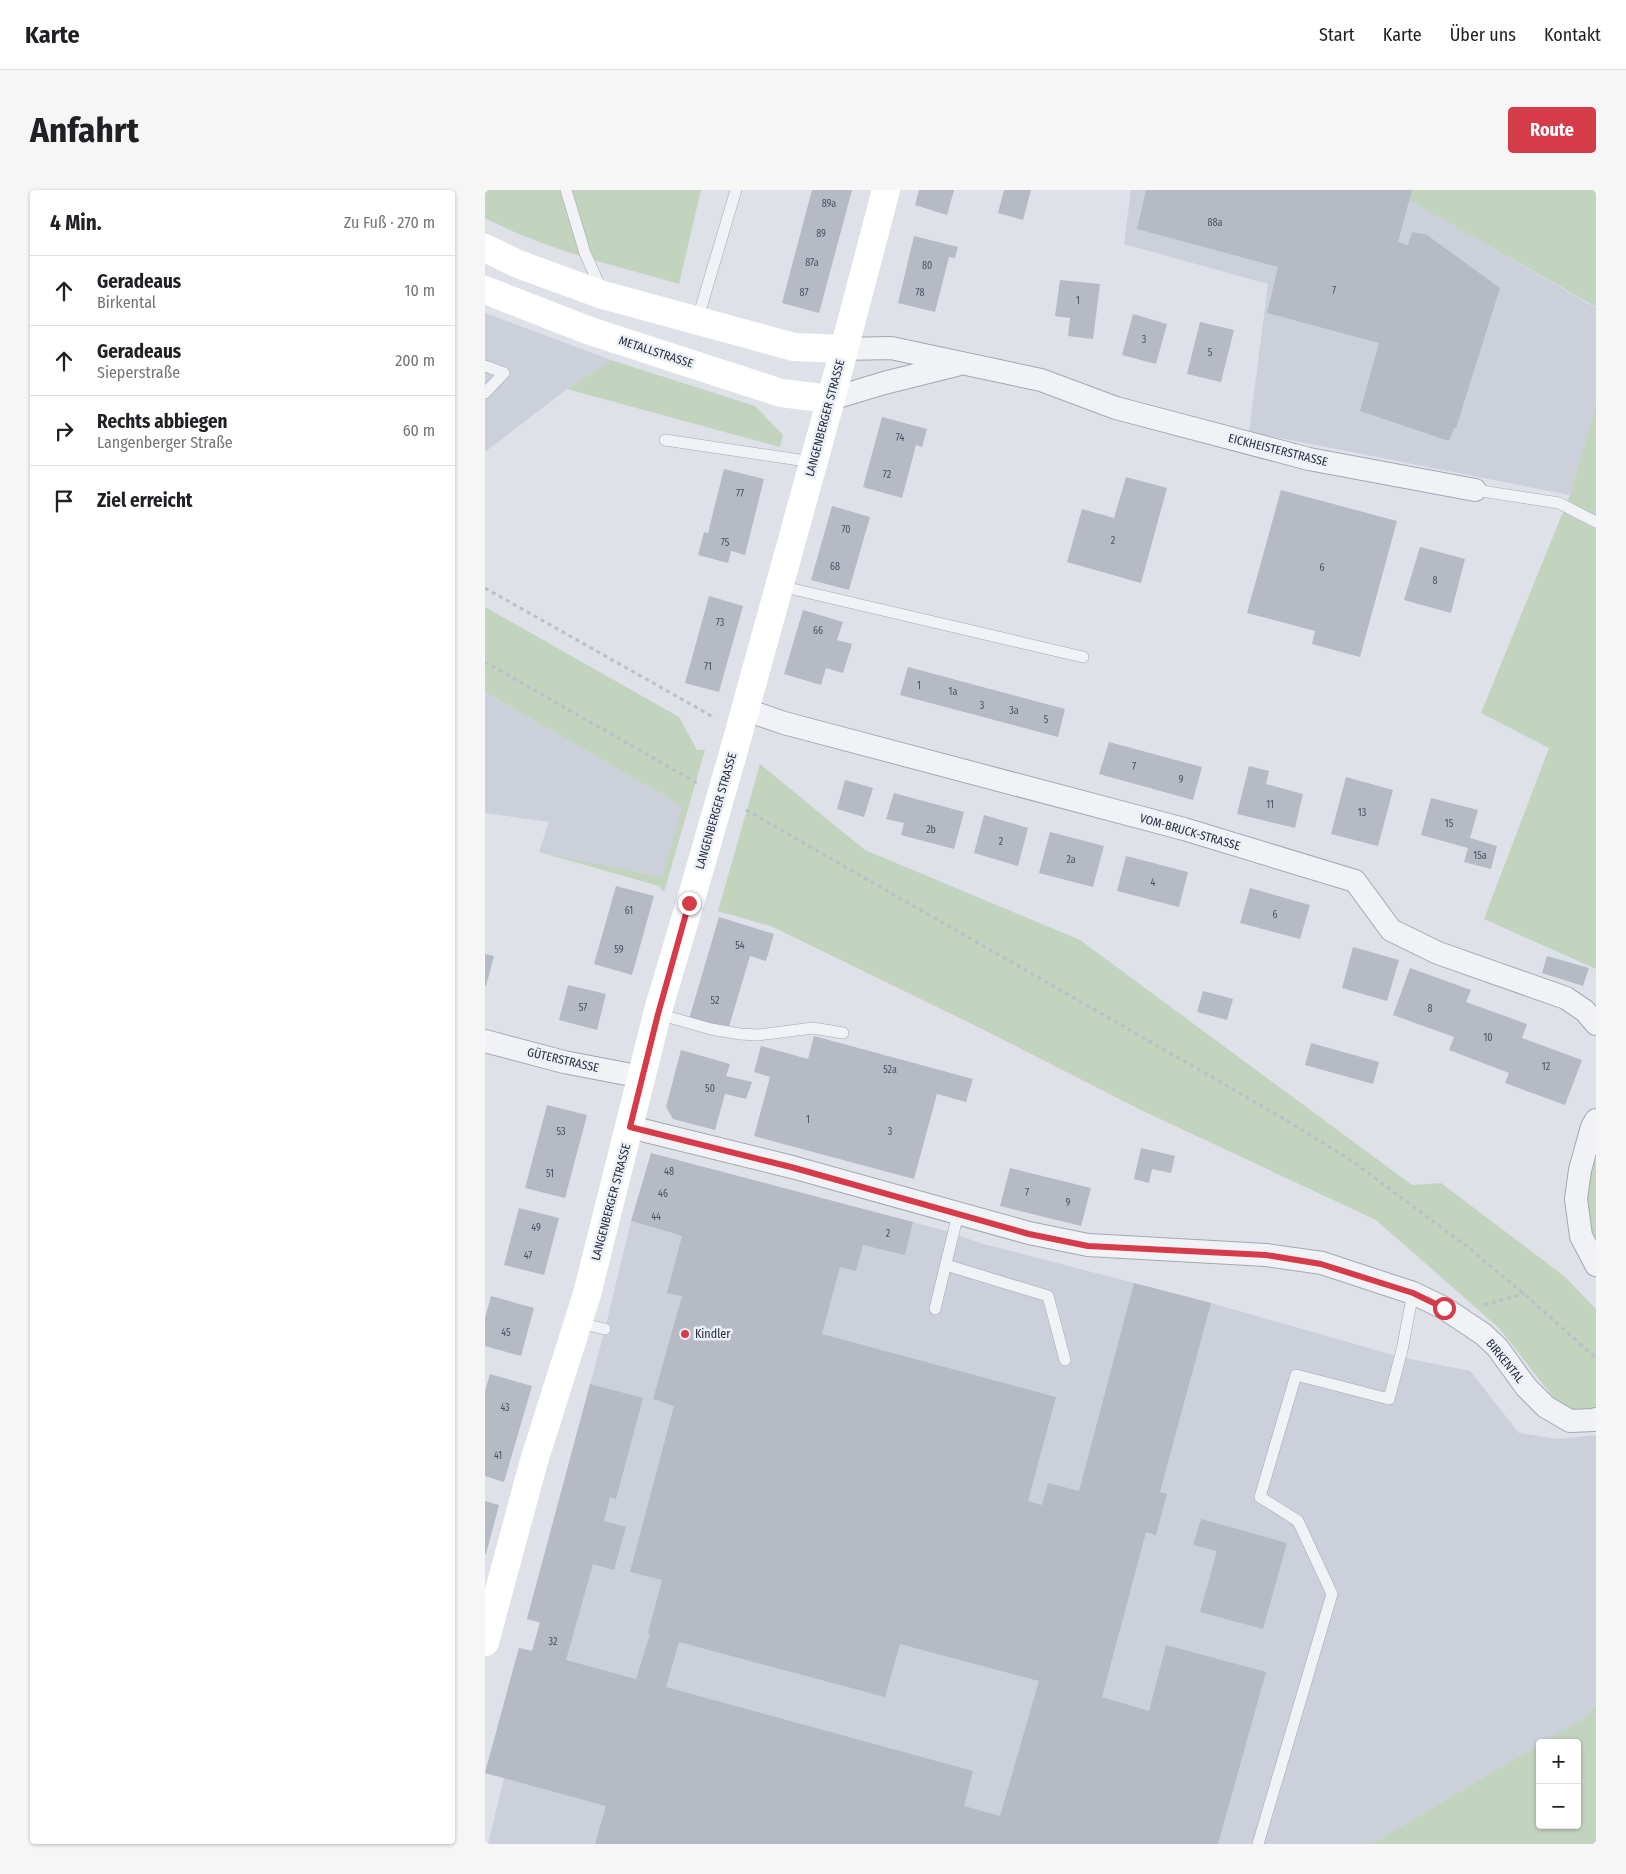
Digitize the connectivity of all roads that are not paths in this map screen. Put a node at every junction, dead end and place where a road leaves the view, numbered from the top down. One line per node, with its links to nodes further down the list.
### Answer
1 (566, 190): 6 (lane)
2 (736, 190): 7 (lane)
3 (886, 190): 8 (main road, LANGENBERGER STRASSE)
4 (485, 248): 6 (main road)
5 (485, 290): 12 (main road, METALLSTRASSE)
6 (603, 295): 7 (main road)
7 (697, 321): 8 (main road)
8 (843, 350): 9 (street, EICKHEISTERSTRASSE); 12 (main road, LANGENBERGER STRASSE)
9 (962, 363): 12 (street, EICKHEISTERSTRASSE); 15 (street, EICKHEISTERSTRASSE)
10 (485, 366): 11 (lane)
11 (485, 393)
12 (831, 398): 14 (main road, LANGENBERGER STRASSE)
13 (665, 440): 14 (lane)
14 (813, 462): 17 (main road, LANGENBERGER STRASSE)
15 (1475, 490): 16 (lane, EICKHEISTERSTRASSE)
16 (1596, 522)
17 (780, 586): 18 (lane); 19 (main road, LANGENBERGER STRASSE)
18 (1083, 657)
19 (739, 733): 20 (main road, LANGENBERGER STRASSE, bridge); 21 (street, VOM-BRUCK-STRASSE)
20 (658, 1014): 22 (lane); 24 (main road, LANGENBERGER STRASSE)
21 (1596, 1024)
22 (843, 1034)
23 (485, 1041): 24 (street, GÜTERSTRASSE)
24 (642, 1077): 26 (main road, LANGENBERGER STRASSE)
25 (1596, 1120): 29 (street)
26 (630, 1127): 27 (street, BIRKENTAL); 32 (main road, LANGENBERGER STRASSE)
27 (958, 1214): 28 (lane); 30 (street, BIRKENTAL)
28 (946, 1265): 31 (lane); 34 (lane)
29 (1596, 1265)
30 (1413, 1293): 35 (street, BIRKENTAL); 37 (lane)
31 (935, 1309)
32 (578, 1323): 33 (lane); 36 (main road, LANGENBERGER STRASSE)
33 (605, 1329)
34 (1065, 1360)
35 (1596, 1418)
36 (485, 1642)
37 (1258, 1844)

